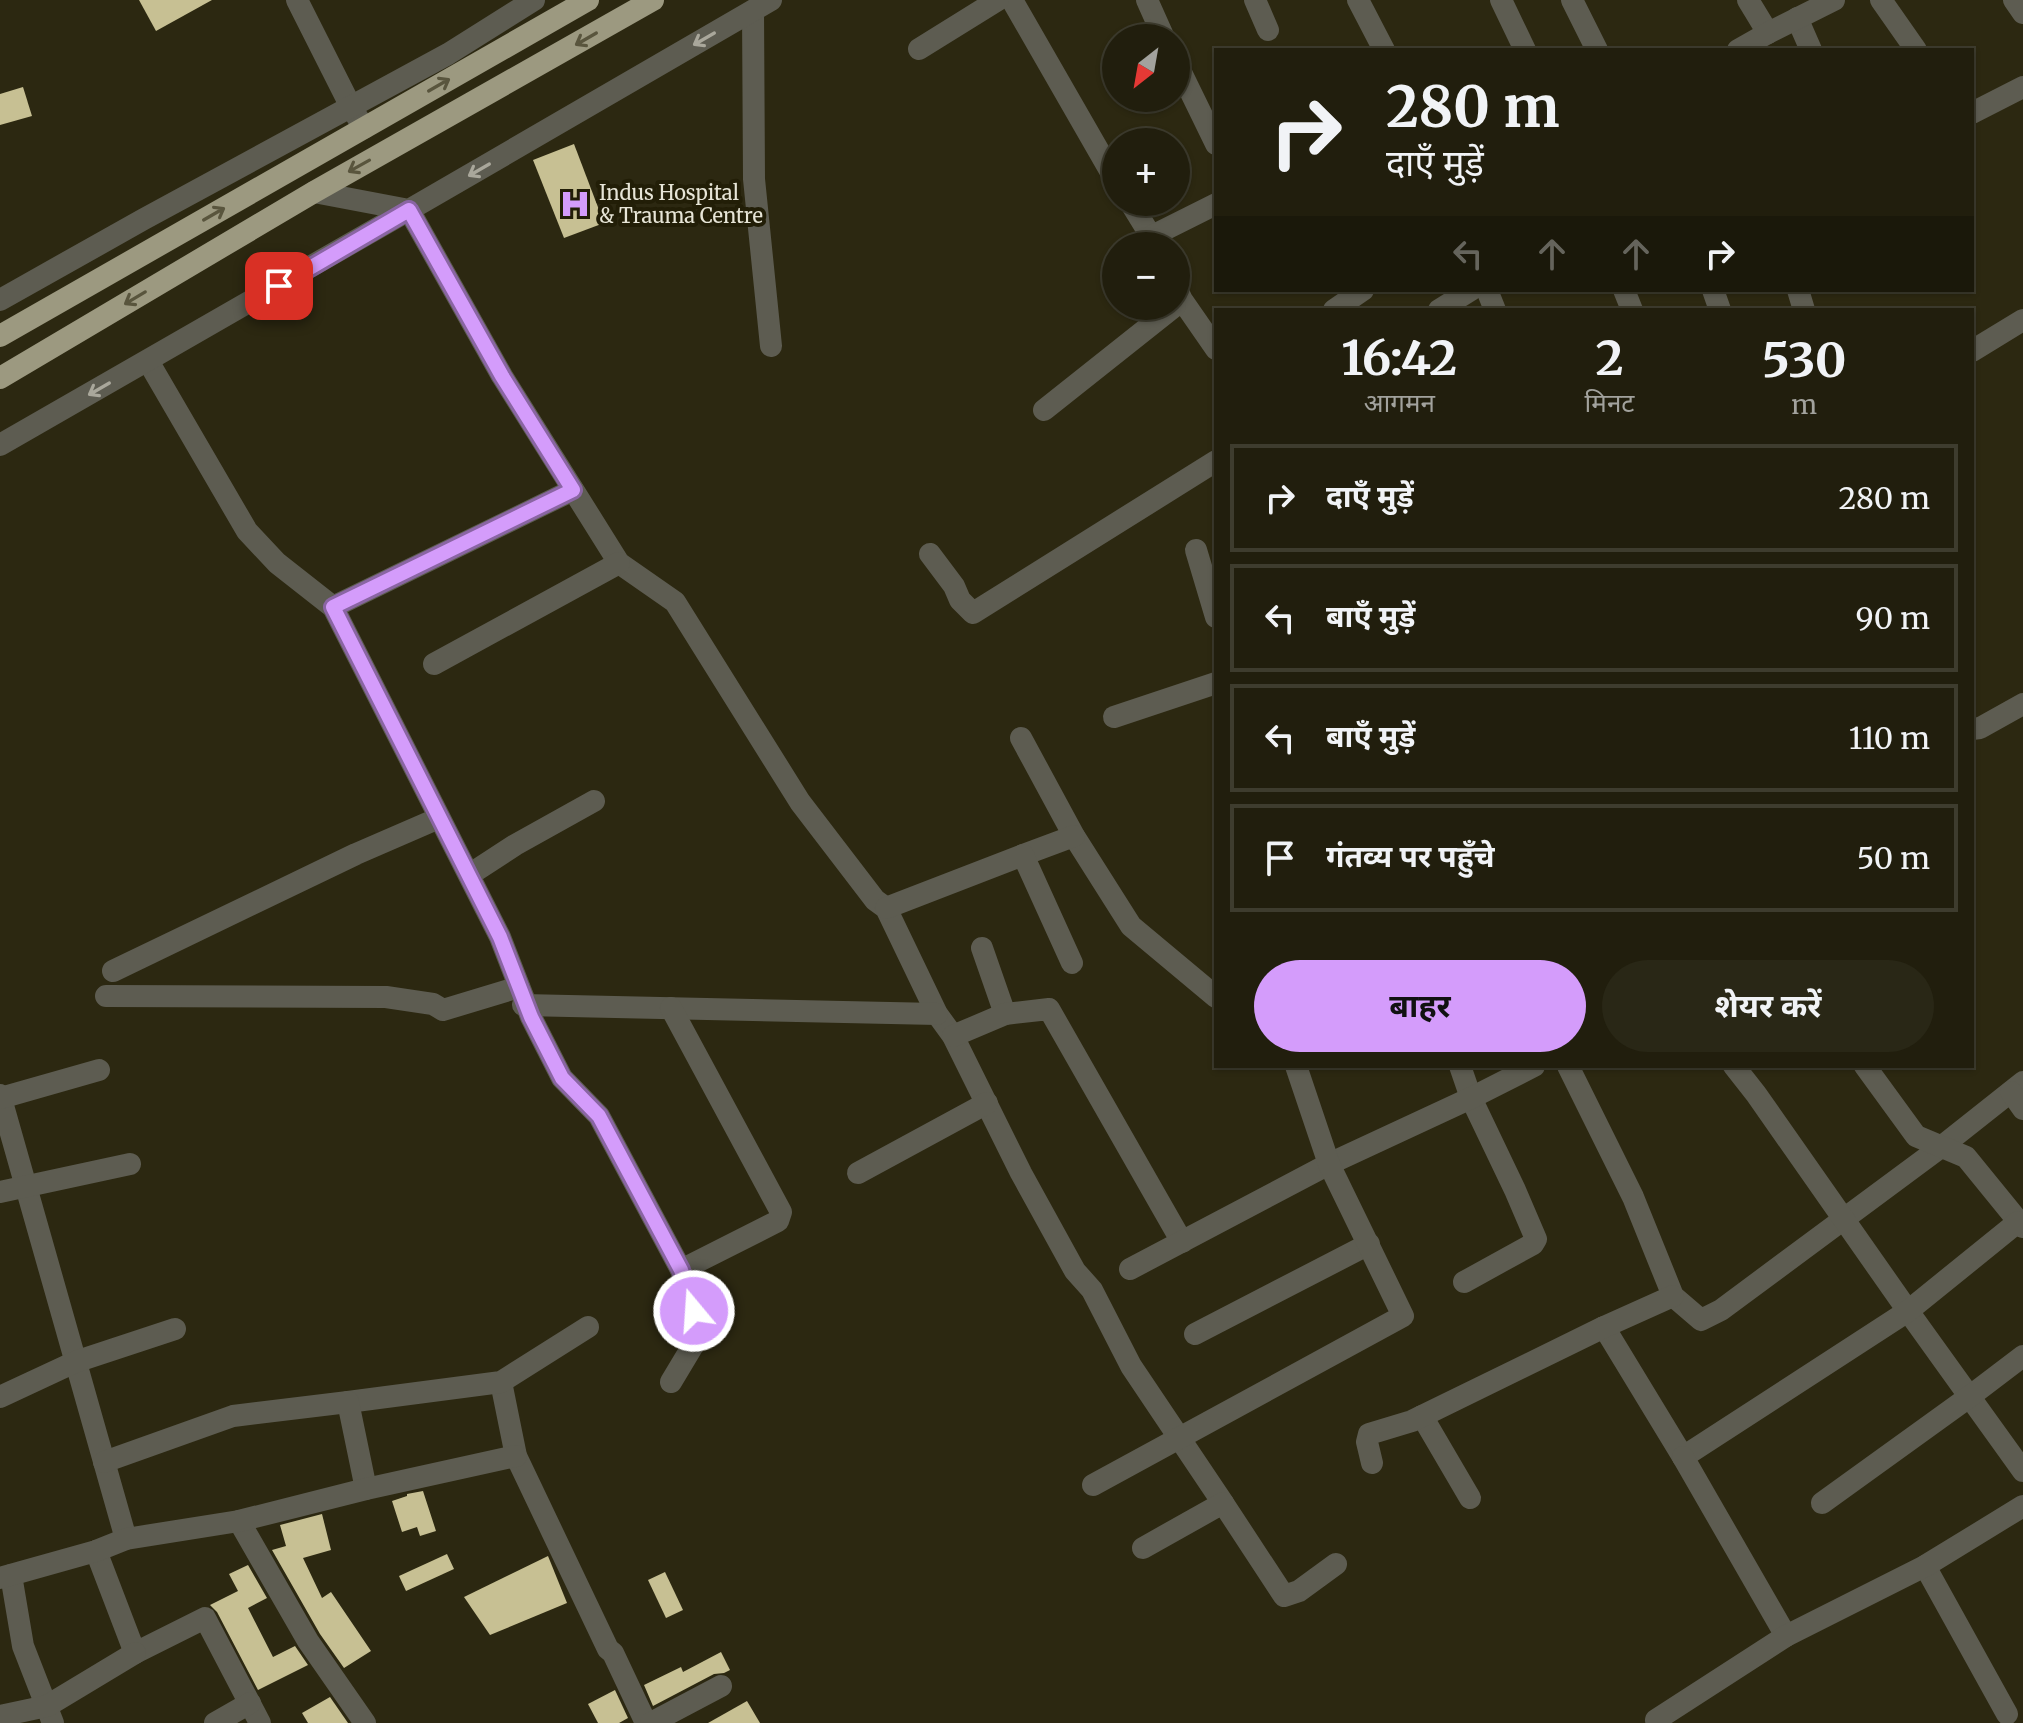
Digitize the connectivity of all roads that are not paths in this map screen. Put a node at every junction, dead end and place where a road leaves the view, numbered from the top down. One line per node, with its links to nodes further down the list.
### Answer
1 (297, 0): 31 (street)
2 (534, 0): 31 (street)
3 (588, 0): 33 (highway, one-way to 3)
4 (653, 0): 36 (highway, one-way to 36)
5 (998, 0): 28 (street)
6 (1012, 0): 35 (street)
7 (1147, 0): 19 (street)
8 (1255, 0): 20 (street)
9 (1358, 0): 22 (street)
10 (1501, 0): 23 (street)
11 (1572, 0): 24 (street)
12 (1748, 0): 21 (street)
13 (1834, 0): 18 (street)
14 (1881, 0): 27 (street)
15 (2014, 0): 17 (street)
16 (762, 5): 38 (street, one-way to 38); 49 (street)
17 (2023, 13)
18 (1797, 18): 21 (street); 26 (street)
19 (1158, 24)
20 (1268, 30)
21 (1768, 33): 25 (street)
22 (1383, 48)
23 (1524, 48)
24 (1596, 48)
25 (1742, 48)
26 (1810, 48)
27 (1915, 48)
28 (919, 49)
29 (2023, 87): 32 (street)
30 (1190, 91): 34 (street)
31 (351, 107): 33 (street); 42 (street)
32 (1974, 112)
33 (364, 128): 48 (highway, one-way to 33)
34 (1214, 140)
35 (1102, 157)
36 (314, 192): 38 (street); 53 (highway, one-way to 53)
37 (1214, 205): 39 (street)
38 (409, 210): 52 (street); 57 (street)
39 (1169, 232)
40 (1360, 292): 43 (street)
41 (1468, 292): 44 (street)
42 (0, 300)
43 (1337, 308)
44 (1442, 308)
45 (1190, 316): 50 (street)
46 (1153, 320): 54 (street)
47 (2023, 320): 51 (street)
48 (0, 336)
49 (771, 346)
50 (1214, 346)
51 (1974, 350)
52 (148, 361): 55 (street, one-way to 55); 61 (street)
53 (0, 378)
54 (1044, 410)
55 (0, 445)
56 (1214, 462): 59 (street)
57 (573, 490): 60 (street); 61 (street)
58 (1196, 550): 62 (street)
59 (930, 554)
60 (619, 563): 63 (street); 74 (street)
61 (333, 607): 70 (street)
62 (1214, 610)
63 (434, 664)
64 (1214, 684): 66 (street)
65 (2023, 704): 67 (street)
66 (1114, 717)
67 (1974, 729)
68 (1021, 738): 71 (street)
69 (594, 801): 73 (street)
70 (439, 818): 73 (street); 77 (street)
71 (1074, 836): 72 (street); 78 (street)
72 (1023, 855): 74 (street); 76 (street)
73 (469, 875): 80 (street)
74 (886, 908): 82 (street)
75 (982, 948): 83 (street)
76 (1072, 963)
77 (113, 971)
78 (1214, 995)
79 (106, 996): 80 (street)
80 (523, 999): 81 (street); 107 (street)
81 (671, 1008): 82 (street); 107 (street)
82 (937, 1014): 84 (street)
83 (1005, 1014): 84 (street); 104 (street)
84 (953, 1036): 95 (street)
85 (1297, 1068): 98 (street)
86 (1461, 1068): 94 (street)
87 (1530, 1068): 94 (street)
88 (1569, 1068): 109 (street)
89 (1736, 1068): 102 (street)
90 (1866, 1068): 96 (street)
91 (99, 1070): 93 (street)
92 (2019, 1094): 96 (street)
93 (0, 1097): 100 (street)
94 (1471, 1098): 98 (street); 108 (street)
95 (987, 1103): 99 (street); 123 (street)
96 (1941, 1147): 102 (street); 103 (street)
97 (130, 1164): 100 (street)
98 (1329, 1164): 104 (street); 105 (street)
99 (858, 1173)
100 (25, 1186): 101 (street); 116 (street)
101 (0, 1192)
102 (1844, 1219): 109 (street); 110 (street)
103 (2021, 1224): 110 (street)
104 (1182, 1242): 106 (street)
105 (1369, 1244): 114 (street); 123 (street)
106 (1130, 1269)
107 (681, 1270): 118 (street)
108 (1464, 1282)
109 (1673, 1296): 112 (street)
110 (1908, 1311): 120 (street); 125 (street)
111 (588, 1327): 117 (street)
112 (1604, 1327): 122 (street); 125 (street)
113 (175, 1329): 116 (street)
114 (1195, 1334)
115 (2023, 1356): 120 (street)
116 (75, 1362): 119 (street); 126 (street)
117 (501, 1382): 121 (street); 124 (street)
118 (671, 1382)
119 (0, 1397)
120 (1969, 1397): 128 (street); 133 (street)
121 (348, 1402): 126 (street); 130 (street)
122 (1422, 1416): 127 (street); 131 (street)
123 (1180, 1437): 129 (street); 132 (street)
124 (516, 1456): 130 (street); 153 (street)
125 (1683, 1457): 142 (street)
126 (104, 1462): 136 (street)
127 (1372, 1463)
128 (2023, 1471)
129 (1093, 1485)
130 (366, 1489): 135 (street)
131 (1470, 1498)
132 (1223, 1503): 137 (street); 139 (street)
133 (1822, 1503)
134 (2023, 1506): 140 (street)
135 (239, 1521): 136 (street); 152 (street)
136 (126, 1539): 138 (street)
137 (1143, 1548)
138 (96, 1551): 141 (street); 143 (street)
139 (1336, 1564)
140 (1925, 1566): 142 (street); 146 (street)
141 (5, 1577): 147 (street)
142 (1786, 1636): 149 (street)
143 (135, 1653): 145 (street); 147 (street)
144 (721, 1686): 153 (street)
145 (250, 1703): 150 (street); 151 (street)
146 (2007, 1714)
147 (50, 1715): 148 (street)
148 (0, 1716)
149 (1656, 1720)
150 (215, 1723)
151 (260, 1723)
152 (365, 1723)
153 (649, 1723)

